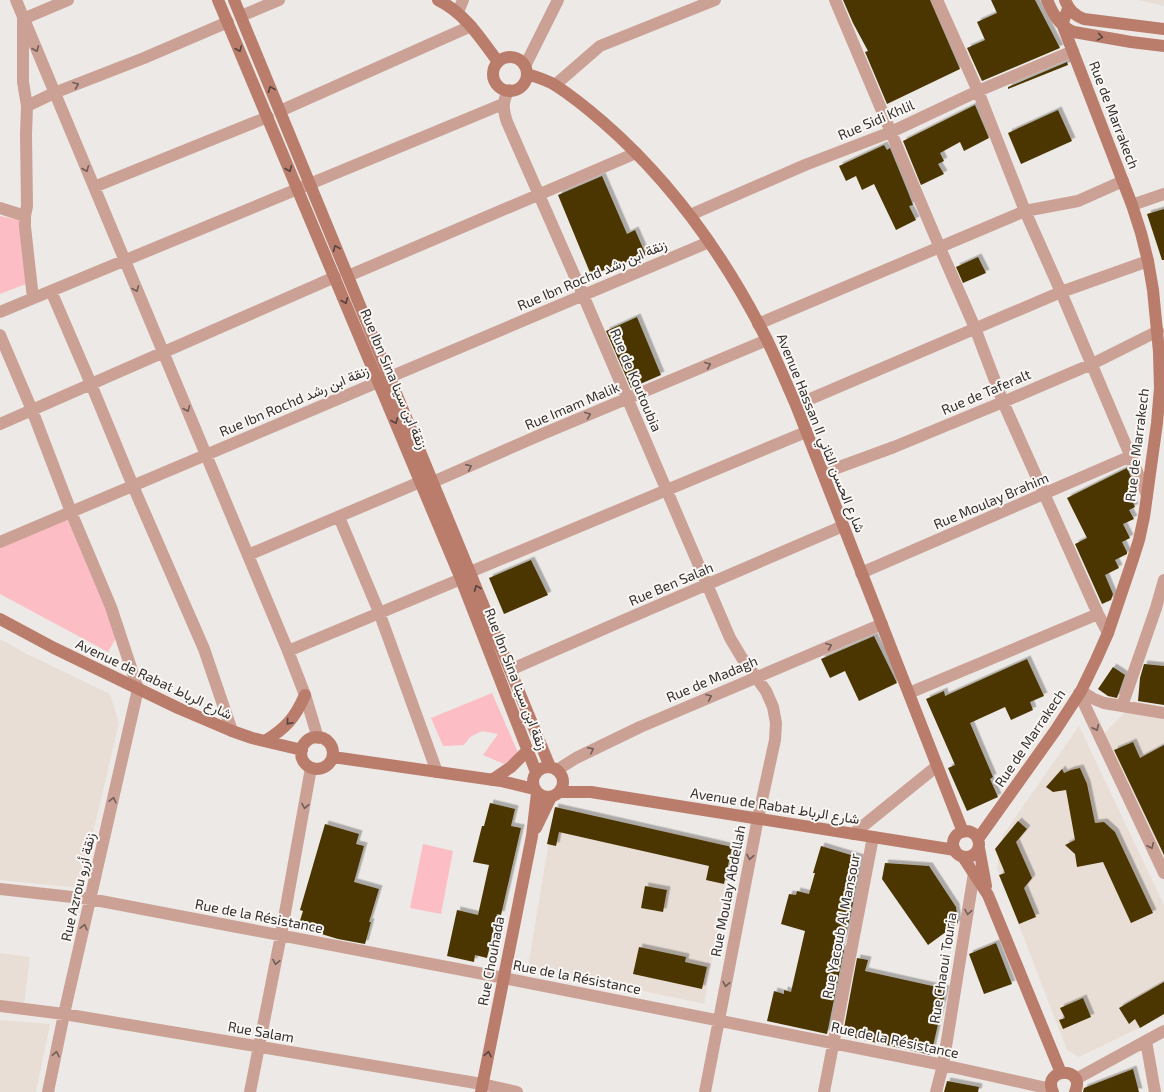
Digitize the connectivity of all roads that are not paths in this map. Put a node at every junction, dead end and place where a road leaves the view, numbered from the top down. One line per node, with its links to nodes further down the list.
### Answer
1 (16, 0): 17 (street)
2 (68, 0): 14 (street)
3 (218, 0): 18 (street, Rue Ibn Sina زنقة ابن سينا)
4 (234, 0): 16 (street, Rue Ibn Sina زنقة ابن سينا)
5 (279, 0): 16 (street)
6 (438, 0): 15 (street)
7 (463, 0): 15 (street)
8 (558, 0): 25 (street)
9 (715, 0): 26 (street)
10 (835, 0): 34 (street)
11 (938, 0): 28 (street)
12 (1047, 0): 20 (street, Rue de Marrakech)
13 (1066, 4): 20 (street); 21 (street)
14 (42, 6): 17 (street)
15 (458, 12): 19 (street)
16 (241, 16): 32 (street, Rue Ibn Sina زنقة ابن سينا, one-way to 16)
17 (23, 19): 29 (street, one-way to 29); 31 (street)
18 (228, 22): 29 (street, one-way to 18); 33 (street, Rue Ibn Sina زنقة ابن سينا, one-way to 33)
19 (471, 26): 24 (street); 32 (street)
20 (1063, 26): 22 (street, one-way to 22); 23 (street, Rue de Marrakech)
21 (1164, 29)
22 (1164, 46)
23 (1073, 51): 28 (street, Rue Sidi Khlil); 36 (street, Rue de Marrakech)
24 (498, 62): 25 (street); 27 (street)
25 (526, 70): 26 (street, Avenue Hassan II شارع الحسن الثاني); 27 (street)
26 (555, 85): 35 (street, Avenue Hassan II شارع الحسن الثاني)
27 (509, 90): 30 (street)
28 (978, 91): 34 (street, Rue Sidi Khlil); 44 (street)
29 (54, 93): 31 (street); 38 (street, one-way to 38)
30 (503, 104): 37 (street); 40 (street, Rue de Koutoubia)
31 (27, 106): 46 (street)
32 (280, 112): 37 (street, Rue Ibn Sina زنقة ابن سينا)
33 (268, 117): 38 (street); 39 (street, Rue Ibn Sina زنقة ابن سينا, one-way to 39)
34 (891, 132): 45 (street, Rue Sidi Khlil); 48 (street)
35 (636, 152): 40 (street); 45 (street, Avenue Hassan II شارع الحسن الثاني)
36 (1123, 181): 42 (street, Rue de Marrakech); 44 (street)
37 (310, 184): 39 (street); 51 (street, Rue Ibn Sina زنقة ابن سينا, one-way to 37)
38 (94, 187): 49 (street)
39 (298, 189): 49 (street); 52 (street, Rue Ibn Sina زنقة ابن سينا)
40 (539, 194): 51 (street); 55 (street, Rue de Koutoubia)
41 (1164, 194): 42 (street)
42 (1132, 205): 50 (street, Rue de Marrakech)
43 (0, 208): 46 (street)
44 (1025, 211): 48 (street); 54 (street)
45 (690, 215): 47 (street, Avenue Hassan II شارع الحسن الثاني)
46 (25, 216): 56 (street)
47 (709, 242): 55 (street, Rue Ibn Rochd زنقة ابن رشد); 58 (street, Avenue Hassan II شارع الحسن الثاني)
48 (940, 248): 58 (street); 59 (street)
49 (124, 260): 53 (street); 63 (street, one-way to 63)
50 (1148, 261): 54 (street); 62 (street, Rue de Marrakech)
51 (348, 276): 65 (street, Rue Ibn Sina زنقة ابن سينا)
52 (335, 277): 63 (street); 65 (street, Rue Ibn Sina زنقة ابن سينا, one-way to 65)
53 (51, 291): 56 (street); 66 (street)
54 (1061, 292): 59 (street); 64 (street)
55 (583, 295): 65 (street, Rue Ibn Rochd زنقة ابن رشد); 67 (street, Rue de Koutoubia)
56 (33, 298): 57 (street)
57 (0, 312)
58 (758, 324): 61 (street, Avenue Hassan II شارع الحسن الثاني)
59 (976, 328): 68 (street); 69 (street)
60 (0, 335): 70 (street)
61 (767, 340): 67 (street, Rue Imam Malik, one-way to 61); 69 (street, Avenue Hassan II شارع الحسن الثاني)
62 (1161, 343): 64 (street, Rue de Taferalt); 81 (street, Rue de Marrakech)
63 (163, 353): 66 (street); 73 (street, one-way to 73)
64 (1092, 364): 68 (street, Rue de Taferalt); 74 (street)
65 (384, 379): 73 (street, Rue Ibn Rochd زنقة ابن رشد); 76 (street, Rue Ibn Sina زنقة ابن سينا, one-way to 76); 77 (street, Rue Ibn Sina زنقة ابن سينا)
66 (91, 384): 70 (street); 78 (street)
67 (628, 398): 77 (street, Rue Imam Malik, one-way to 67); 79 (street, Rue de Koutoubia)
68 (1003, 402): 75 (street, Rue de Taferalt); 80 (street)
69 (796, 405): 72 (street, Avenue Hassan II شارع الحسن الثاني)
70 (32, 410): 71 (street); 82 (street)
71 (0, 424)
72 (806, 432): 75 (street, Avenue Hassan II شارع الحسن الثاني); 79 (street)
73 (206, 455): 78 (street, Rue Ibn Rochd زنقة ابن رشد); 86 (street)
74 (1131, 456): 80 (street, Rue Moulay Brahim); 81 (street)
75 (823, 474): 84 (street, Avenue Hassan II شارع الحسن الثاني)
76 (420, 482): 83 (street); 88 (street, Rue Ibn Sina زنقة ابن سينا)
77 (433, 482): 88 (street, Rue Ibn Sina زنقة ابن سينا)
78 (133, 486): 82 (street, Rue Ibn Rochd زنقة ابن رشد); 105 (street)
79 (666, 491): 88 (street); 90 (street, Rue de Koutoubia)
80 (1044, 494): 87 (street, Rue Moulay Brahim); 92 (street)
81 (1147, 494): 95 (street, Rue de Marrakech)
82 (71, 512): 85 (street, Rue Ibn Rochd زنقة ابن رشد); 99 (street)
83 (339, 517): 86 (street); 91 (street)
84 (843, 526): 87 (street, Avenue Hassan II شارع الحسن الثاني); 90 (street, Rue Ben Salah)
85 (0, 542)
86 (248, 555): 96 (street)
87 (862, 573): 94 (street, Avenue Hassan II شارع الحسن الثاني)
88 (465, 576): 91 (street); 97 (street, Rue Ibn Sina زنقة ابن سينا, one-way to 88); 109 (street, Rue Ibn Sina زنقة ابن سينا)
89 (1164, 580): 103 (street)
90 (706, 585): 97 (street, Rue Ben Salah); 98 (street, Rue de Koutoubia)
91 (379, 612): 96 (street); 114 (street)
92 (1098, 614): 95 (street); 101 (street)
93 (0, 619): 99 (street, Avenue de Rabat شارع الرباط)
94 (882, 624): 98 (street, Rue de Madagh, one-way to 94); 101 (street, Avenue Hassan II شارع الحسن الثاني)
95 (1108, 633): 100 (street, Rue de Marrakech)
96 (288, 651): 102 (street)
97 (510, 670): 113 (street, Rue Ibn Sina زنقة ابن سينا)
98 (756, 677): 113 (street, Rue de Madagh, one-way to 98); 120 (street, Rue Moulay Abdellah)
99 (138, 689): 105 (street, Avenue de Rabat شارع الرباط); 131 (street, Rue Azrou زنقة أزرو, one-way to 99)
100 (1080, 692): 103 (street); 125 (street, Rue de Marrakech); 128 (street, one-way to 128)
101 (909, 694): 111 (street, Avenue Hassan II شارع الحسن الثاني)
102 (305, 695): 106 (street); 107 (street, one-way to 107)
103 (1122, 706): 104 (street)
104 (1164, 713)
105 (232, 731): 107 (street, Avenue de Rabat شارع الرباط)
106 (318, 738): 108 (street); 110 (street)
107 (265, 741): 108 (street, Avenue de Rabat شارع الرباط)
108 (302, 750): 112 (street)
109 (528, 750): 115 (street, Rue Ibn Sina زنقة ابن سينا); 116 (street)
110 (333, 757): 112 (street); 114 (street)
111 (937, 766): 121 (street, Avenue Hassan II شارع الحسن الثاني); 122 (street)
112 (311, 768): 132 (street, one-way to 132)
113 (557, 771): 115 (street); 118 (street, Avenue de Rabat شارع الرباط); 119 (street)
114 (437, 772): 116 (street)
115 (535, 774): 116 (street); 117 (street)
116 (496, 781): 117 (street)
117 (536, 791): 119 (street); 123 (street, Rue Chouhada)
118 (591, 792): 119 (street, Avenue de Rabat شارع الرباط); 120 (street, Avenue de Rabat شارع الرباط)
119 (556, 795): 123 (street, Rue Chouhada)
120 (758, 818): 122 (street, Avenue de Rabat شارع الرباط); 136 (street, Rue Moulay Abdellah, one-way to 136)
121 (963, 832): 125 (street); 126 (street)
122 (853, 834): 124 (street, Avenue de Rabat شارع الرباط)
123 (532, 836): 133 (street, Rue Chouhada)
124 (873, 837): 126 (street, Avenue de Rabat شارع الرباط); 139 (street, Rue Yacoub Al Mansour)
125 (978, 844): 126 (street); 130 (street)
126 (959, 854): 127 (street)
127 (974, 873): 130 (street); 141 (street, Rue Chaoui Touria, one-way to 141)
128 (1164, 873)
129 (0, 889): 131 (street, Rue de la Résistance)
130 (988, 895): 142 (street)
131 (90, 899): 132 (street, Rue de la Résistance); 135 (street, Rue Azrou زنقة أزرو, one-way to 131)
132 (281, 935): 133 (street, Rue de la Résistance); 140 (street, one-way to 140)
133 (503, 977): 136 (street, Rue de la Résistance); 144 (street, Rue Chouhada, one-way to 133)
134 (0, 1006): 135 (street, Rue Salam)
135 (64, 1014): 140 (street, Rue Salam); 146 (street, Rue Azrou زنقة أزرو, one-way to 135)
136 (719, 1020): 139 (street, Rue de la Résistance); 149 (street, Rue Moulay Abdellah)
137 (1164, 1031): 138 (street)
138 (1146, 1041): 143 (street); 153 (street)
139 (833, 1043): 141 (street, Rue de la Résistance); 150 (street, Rue Yacoub Al Mansour)
140 (259, 1047): 144 (street, Rue Salam); 147 (street)
141 (943, 1065): 145 (street, Rue de la Résistance); 151 (street, Rue Chaoui Touria)
142 (1060, 1073): 143 (street); 145 (street)
143 (1076, 1079): 152 (street)
144 (481, 1088): 148 (street, Rue Salam)
145 (1052, 1090)
146 (48, 1092)
147 (250, 1092)
148 (517, 1092)
149 (705, 1092)
150 (824, 1092)
151 (936, 1092)
152 (1075, 1092)
153 (1155, 1092)

